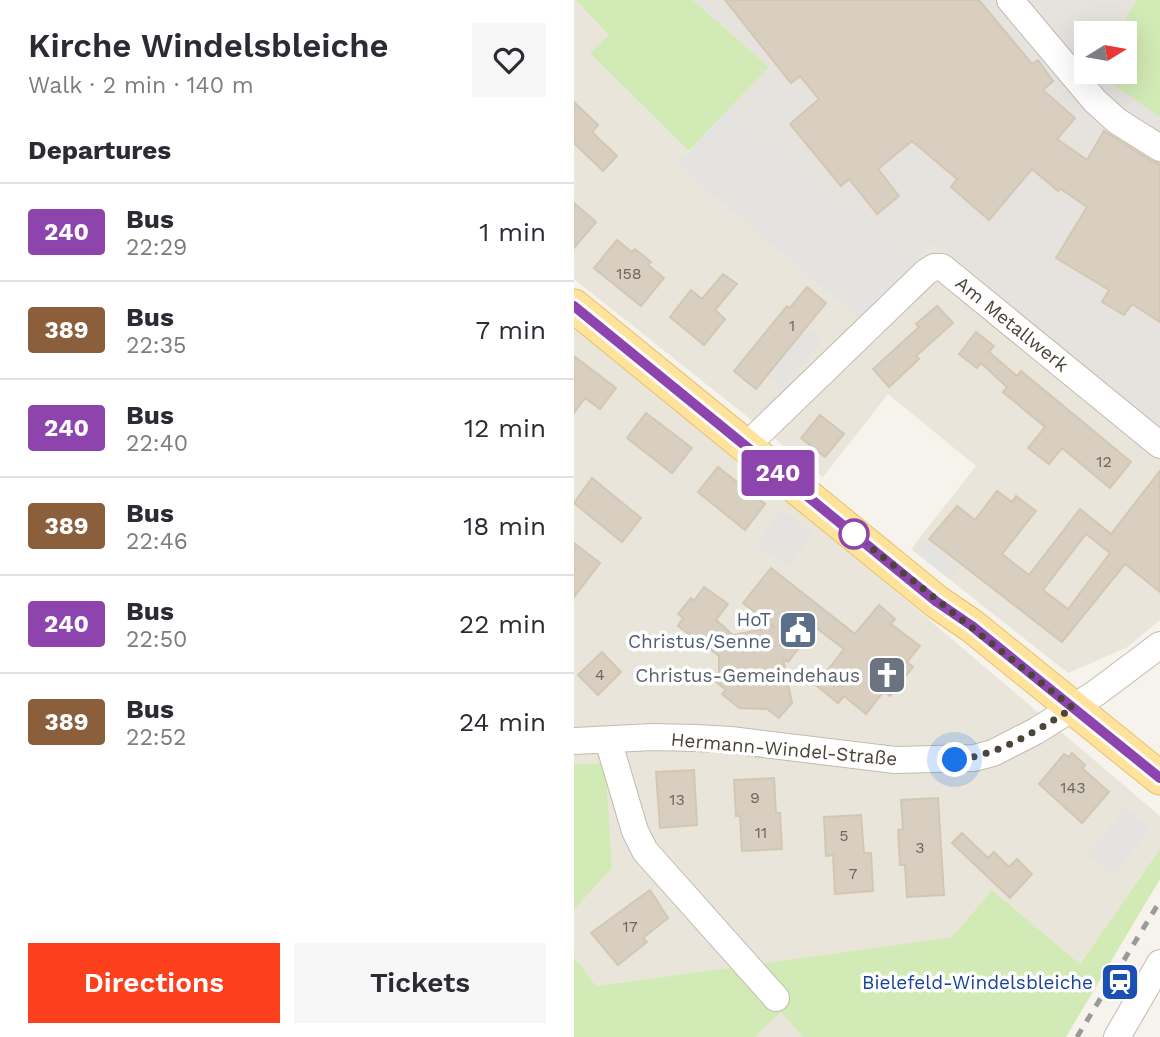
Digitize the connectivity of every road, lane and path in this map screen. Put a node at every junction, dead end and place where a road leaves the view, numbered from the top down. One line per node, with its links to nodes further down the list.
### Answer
1 (1010, 0): 2 (street)
2 (1160, 148)
3 (574, 306): 5 (main road)
4 (1160, 445): 5 (street, Am Metallwerk)
5 (745, 447): 7 (main road)
6 (1160, 645): 7 (street)
7 (1073, 708): 8 (street, Hermann-Windel-Straße); 10 (main road)
8 (608, 740): 9 (street, Hermann-Windel-Straße); 12 (street)
9 (574, 741)
10 (1160, 778)
11 (1160, 963): 13 (street)
12 (776, 998)
13 (1117, 1037)

